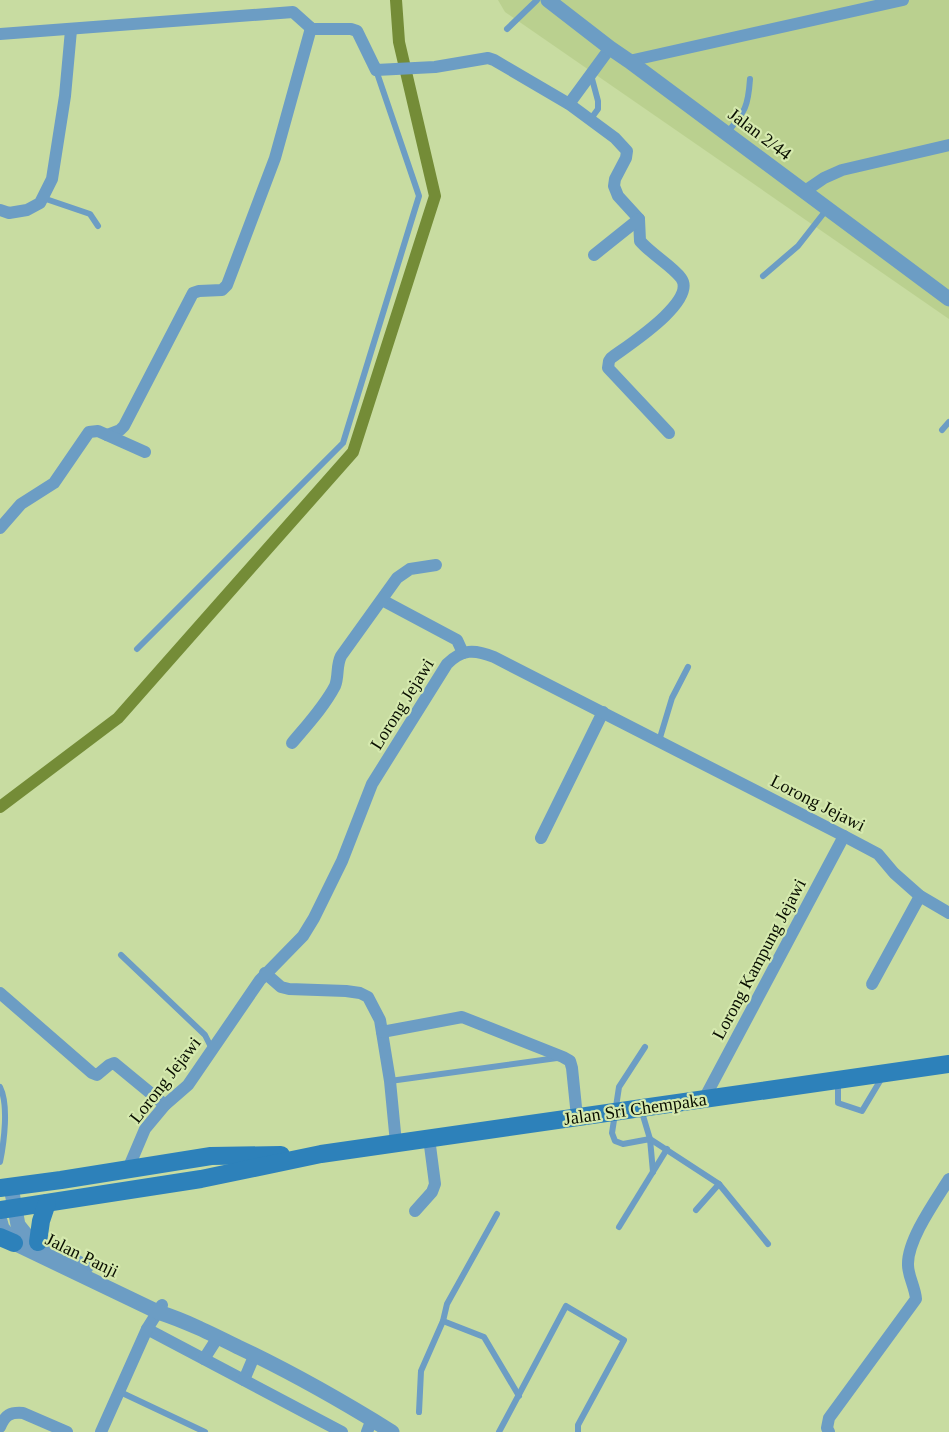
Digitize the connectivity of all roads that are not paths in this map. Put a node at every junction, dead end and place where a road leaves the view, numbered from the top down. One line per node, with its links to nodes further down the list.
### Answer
1 (537, 0): 6 (lane)
2 (548, 0): 9 (street, Jalan 2/44)
3 (903, 0): 10 (street)
4 (293, 6): 5 (street); 7 (street)
5 (311, 28): 11 (street); 30 (street)
6 (507, 29)
7 (71, 30): 8 (street); 19 (street)
8 (0, 34)
9 (610, 48): 10 (street, Jalan 2/44); 12 (street)
10 (629, 61): 16 (street, Jalan 2/44)
11 (376, 70): 14 (street); 35 (lane)
12 (590, 75): 14 (street); 15 (lane)
13 (750, 79): 16 (lane)
14 (569, 104): 15 (street)
15 (590, 120): 22 (street)
16 (727, 133): 18 (street, Jalan 2/44)
17 (949, 146): 18 (street)
18 (805, 191): 20 (street, Jalan 2/44)
19 (43, 198): 21 (street); 23 (lane)
20 (828, 208): 25 (lane); 26 (street, Jalan 2/44)
21 (0, 210)
22 (639, 219): 24 (street); 29 (street)
23 (98, 226)
24 (594, 254)
25 (763, 276)
26 (949, 299)
27 (949, 422): 28 (lane)
28 (942, 430)
29 (669, 434)
30 (107, 435): 31 (street); 32 (street)
31 (145, 452)
32 (0, 528)
33 (436, 565): 34 (street)
34 (382, 600): 36 (street); 40 (street)
35 (136, 649)
36 (463, 653): 38 (street, Lorong Jejawi); 46 (street, Lorong Jejawi)
37 (688, 667): 39 (lane)
38 (603, 712): 39 (street, Lorong Jejawi); 42 (street)
39 (659, 741): 41 (street, Lorong Jejawi)
40 (292, 743)
41 (844, 836): 43 (street, Lorong Jejawi); 58 (street, Lorong Kampung Jejawi)
42 (540, 838)
43 (920, 896): 44 (street, Lorong Jejawi); 47 (street)
44 (949, 913)
45 (121, 955): 51 (lane)
46 (265, 973): 49 (street); 51 (street, Lorong Jejawi)
47 (872, 984)
48 (0, 993): 59 (street)
49 (382, 1032): 52 (street); 56 (street)
50 (645, 1047): 61 (lane)
51 (212, 1050): 59 (street, Lorong Jejawi)
52 (563, 1057): 56 (lane); 62 (street)
53 (949, 1065): 54 (main road, Jalan Sri Chempaka)
54 (885, 1073): 55 (main road, Jalan Sri Chempaka); 55 (lane)
55 (838, 1080): 58 (main road, Jalan Sri Chempaka)
56 (390, 1081): 65 (street)
57 (0, 1087): 68 (lane)
58 (704, 1099): 60 (main road, Jalan Sri Chempaka)
59 (166, 1106): 69 (street, Lorong Jejawi)
60 (640, 1108): 61 (main road, Jalan Sri Chempaka); 64 (lane)
61 (616, 1112): 62 (main road, Jalan Sri Chempaka); 64 (lane)
62 (577, 1117): 63 (main road, Jalan Sri Chempaka)
63 (430, 1138): 65 (main road, Jalan Sri Chempaka); 77 (street)
64 (650, 1138): 66 (lane); 70 (lane)
65 (396, 1143): 67 (main road, Jalan Sri Chempaka)
66 (667, 1149): 70 (lane); 72 (lane)
67 (321, 1154): 69 (main road); 74 (main road)
68 (0, 1162)
69 (128, 1169): 73 (main road)
70 (653, 1172): 80 (lane)
71 (949, 1179): 103 (street)
72 (720, 1184): 76 (lane); 83 (lane)
73 (5, 1187): 75 (street)
74 (47, 1203): 75 (main road); 82 (main road)
75 (7, 1209): 82 (street)
76 (696, 1210)
77 (415, 1211)
78 (497, 1214): 85 (lane)
79 (0, 1221): 81 (street, Jalan Panji)
80 (619, 1227)
81 (7, 1240): 84 (street, Jalan Panji)
82 (38, 1242): 84 (street)
83 (768, 1244)
84 (160, 1309): 86 (street); 87 (street)
85 (442, 1322): 92 (lane); 93 (lane)
86 (147, 1329): 89 (street); 91 (street)
87 (218, 1337): 88 (street); 89 (street)
88 (254, 1354): 90 (street); 94 (street)
89 (204, 1359): 90 (street)
90 (244, 1380): 99 (street)
91 (118, 1391): 97 (street); 98 (lane)
92 (518, 1396): 101 (lane); 102 (lane)
93 (419, 1412)
94 (370, 1426): 100 (street)
95 (0, 1427): 96 (street)
96 (67, 1432)
97 (101, 1432)
98 (205, 1432)
99 (342, 1432)
100 (392, 1432)
101 (499, 1432)
102 (578, 1432)
103 (829, 1432)

